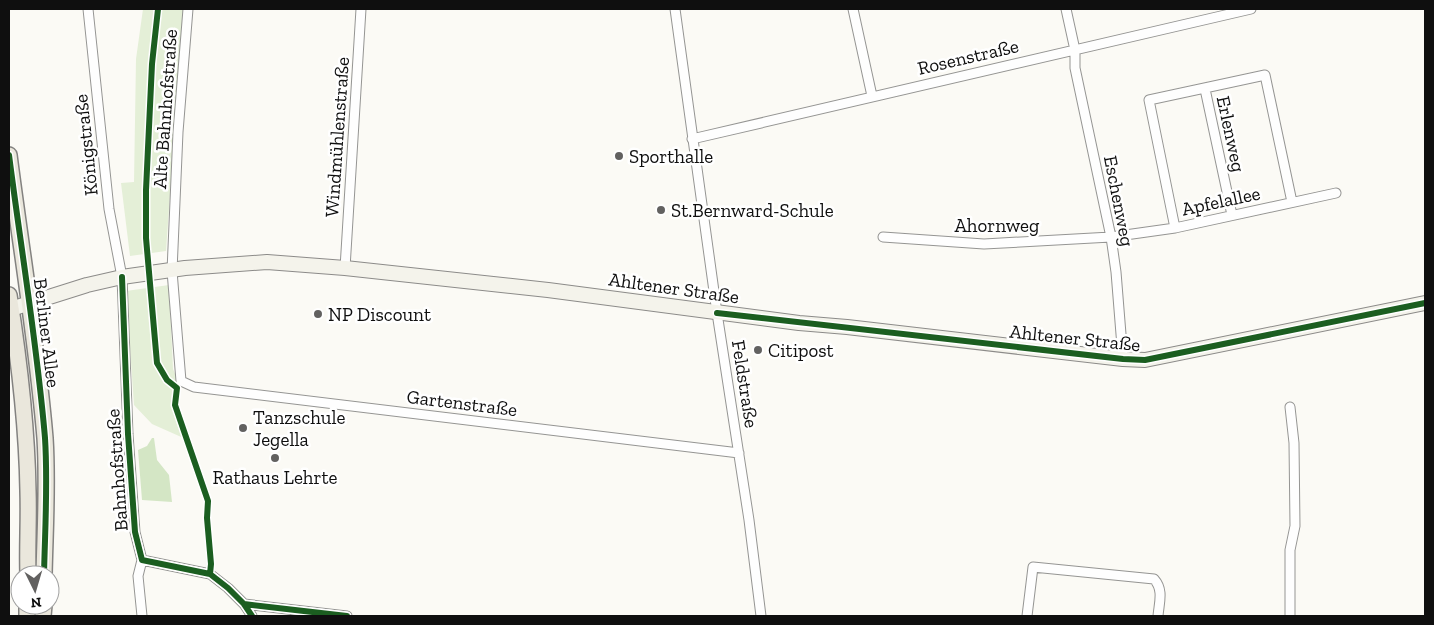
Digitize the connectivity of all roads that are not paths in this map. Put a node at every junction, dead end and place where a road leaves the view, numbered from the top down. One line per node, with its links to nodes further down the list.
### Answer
1 (88, 9): 21 (street, Königstraße)
2 (188, 9): 20 (street, Alte Bahnhofstraße)
3 (361, 9): 19 (street, Windmühlenstraße)
4 (675, 9): 11 (street, Feldstraße)
5 (853, 9): 10 (street)
6 (1066, 9): 8 (street, Eschenweg)
7 (1251, 9): 8 (street, Rosenstraße)
8 (1075, 50): 10 (street, Rosenstraße); 18 (street, Eschenweg)
9 (1205, 89): 14 (street); 15 (street, Erlenweg); 16 (street)
10 (872, 96): 11 (street, Rosenstraße)
11 (692, 139): 25 (street, Feldstraße)
12 (9, 155): 22 (main road, Berliner Allee)
13 (1336, 193): 14 (street, Apfelallee)
14 (1292, 202): 15 (street, Apfelallee)
15 (1232, 215): 16 (street, Apfelallee)
16 (1175, 228): 18 (street, Apfelallee)
17 (883, 237): 18 (street, Ahornweg)
18 (1111, 237): 26 (street, Eschenweg)
19 (345, 268): 20 (main road, Ahltener Straße); 25 (main road, Ahltener Straße)
20 (172, 270): 21 (main road, Ahltener Straße); 27 (street, Alte Bahnhofstraße)
21 (122, 277): 22 (main road, Ahltener Straße); 30 (street, Bahnhofstraße)
22 (29, 303): 24 (main road, Ahltener Straße); 32 (main road, Berliner Allee)
23 (1425, 303): 26 (main road, Ahltener Straße)
24 (10, 304): 31 (main road, Berliner Allee)
25 (717, 313): 26 (main road, Ahltener Straße); 29 (street, Feldstraße)
26 (1123, 359)
27 (181, 381): 29 (street, Gartenstraße)
28 (1290, 406): 40 (street)
29 (739, 453): 37 (street, Feldstraße)
30 (142, 560): 33 (street); 34 (street)
31 (28, 565)
32 (44, 565)
33 (244, 604): 35 (street); 36 (street)
34 (142, 616)
35 (252, 616)
36 (347, 616)
37 (761, 616)
38 (1028, 616): 39 (street)
39 (1158, 616)
40 (1290, 616)

